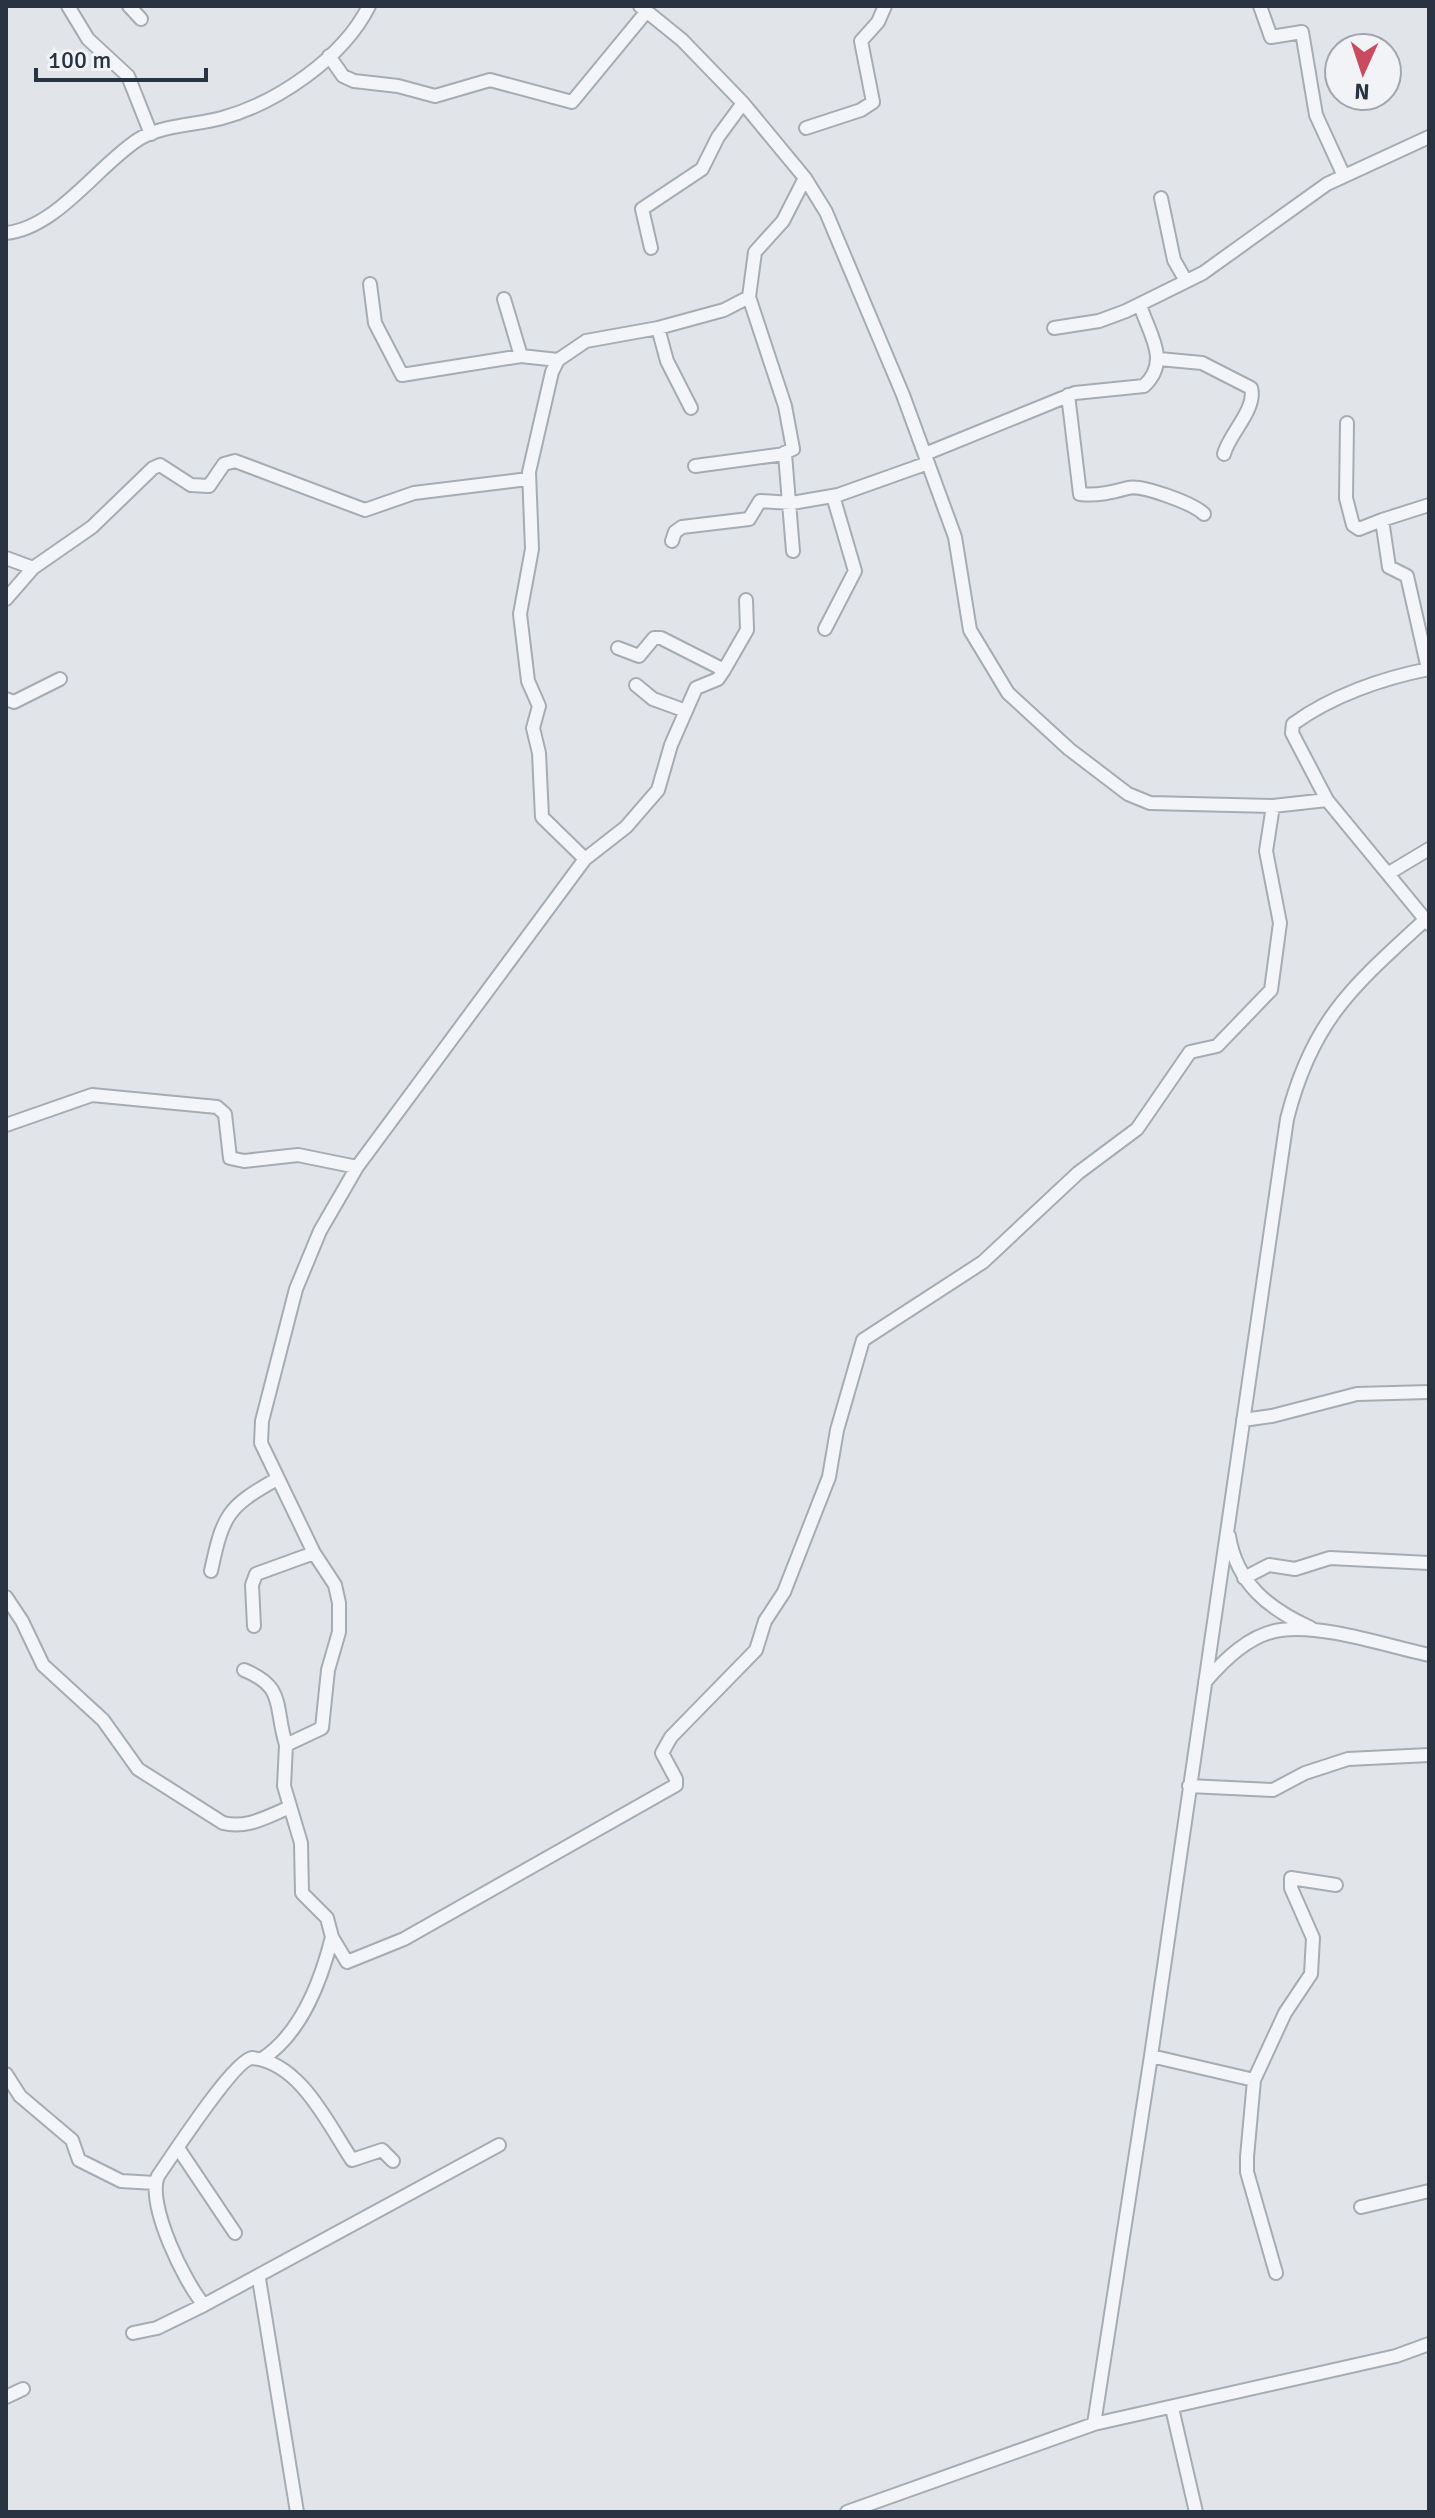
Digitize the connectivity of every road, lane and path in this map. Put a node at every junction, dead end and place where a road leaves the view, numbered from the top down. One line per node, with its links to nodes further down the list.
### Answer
1 (68, 6): 11 (street)
2 (129, 6): 7 (street)
3 (369, 6): 8 (street)
4 (885, 6): 10 (street)
5 (1260, 6): 13 (street)
6 (643, 8): 8 (street); 9 (street)
7 (141, 19)
8 (329, 56): 11 (street)
9 (743, 103): 14 (street); 17 (street)
10 (806, 128)
11 (151, 134): 16 (street)
12 (1429, 137): 13 (street)
13 (1344, 176): 18 (street)
14 (805, 178): 20 (street); 33 (street)
15 (1161, 198): 18 (street)
16 (6, 233)
17 (651, 248)
18 (1186, 281): 22 (street)
19 (370, 284): 25 (street)
20 (749, 297): 23 (street); 31 (street)
21 (504, 299): 25 (street)
22 (1140, 305): 24 (street); 26 (street)
23 (658, 328): 27 (street); 29 (street)
24 (1054, 328)
25 (521, 356): 27 (street)
26 (1159, 359): 28 (street); 32 (street)
27 (558, 360): 35 (street)
28 (1068, 395): 33 (street); 39 (street)
29 (691, 408)
30 (1347, 423): 40 (street)
31 (784, 453): 34 (street); 37 (street)
32 (1224, 454)
33 (926, 459): 36 (street); 58 (street)
34 (695, 466)
35 (528, 479): 44 (street); 60 (street)
36 (833, 496): 37 (street); 49 (street)
37 (791, 503): 41 (street); 42 (street)
38 (1429, 505): 40 (street)
39 (1204, 514)
40 (1382, 520): 48 (street)
41 (672, 541)
42 (793, 551)
43 (6, 558): 44 (street)
44 (33, 568): 45 (street)
45 (6, 599)
46 (746, 600): 52 (street)
47 (1429, 603): 48 (street)
48 (1414, 607): 51 (street)
49 (825, 629)
50 (618, 648): 52 (street)
51 (1429, 669): 57 (street)
52 (724, 670): 56 (street)
53 (60, 679): 55 (street)
54 (636, 685): 56 (street)
55 (6, 699)
56 (686, 711): 60 (street)
57 (1327, 800): 58 (street); 61 (street)
58 (1273, 806): 84 (street)
59 (1429, 849): 61 (street)
60 (585, 859): 64 (street)
61 (1389, 873): 62 (street)
62 (1427, 922): 66 (street)
63 (6, 1125): 64 (street)
64 (357, 1167): 67 (street)
65 (1429, 1392): 66 (street)
66 (1243, 1420): 68 (street)
67 (277, 1479): 69 (street); 71 (street)
68 (1228, 1525): 72 (street); 78 (street)
69 (314, 1553): 74 (street); 79 (street)
70 (1429, 1563): 72 (street)
71 (211, 1571)
72 (1244, 1578): 75 (street)
73 (6, 1597): 82 (street)
74 (254, 1626)
75 (1321, 1632): 76 (street); 78 (street)
76 (1429, 1655)
77 (244, 1670): 79 (street)
78 (1205, 1682): 81 (street)
79 (286, 1745): 82 (street)
80 (1429, 1755): 81 (street)
81 (1189, 1786): 85 (street)
82 (288, 1808): 84 (street)
83 (1336, 1885): 88 (street)
84 (332, 1937): 86 (street)
85 (1151, 2056): 88 (street); 104 (street)
86 (262, 2059): 90 (street); 91 (street)
87 (6, 2074): 92 (street)
88 (1254, 2080): 96 (street)
89 (499, 2145): 97 (street)
90 (178, 2148): 92 (street); 95 (street)
91 (393, 2161)
92 (155, 2183): 98 (street)
93 (1429, 2191): 94 (street)
94 (1361, 2207)
95 (235, 2233)
96 (1276, 2273)
97 (259, 2279): 98 (street); 105 (street)
98 (204, 2305): 99 (street)
99 (133, 2333)
100 (1429, 2344): 103 (street)
101 (23, 2389): 102 (street)
102 (6, 2397)
103 (1172, 2408): 104 (street); 107 (street)
104 (1094, 2424): 106 (street)
105 (297, 2512)
106 (847, 2512)
107 (1196, 2512)

